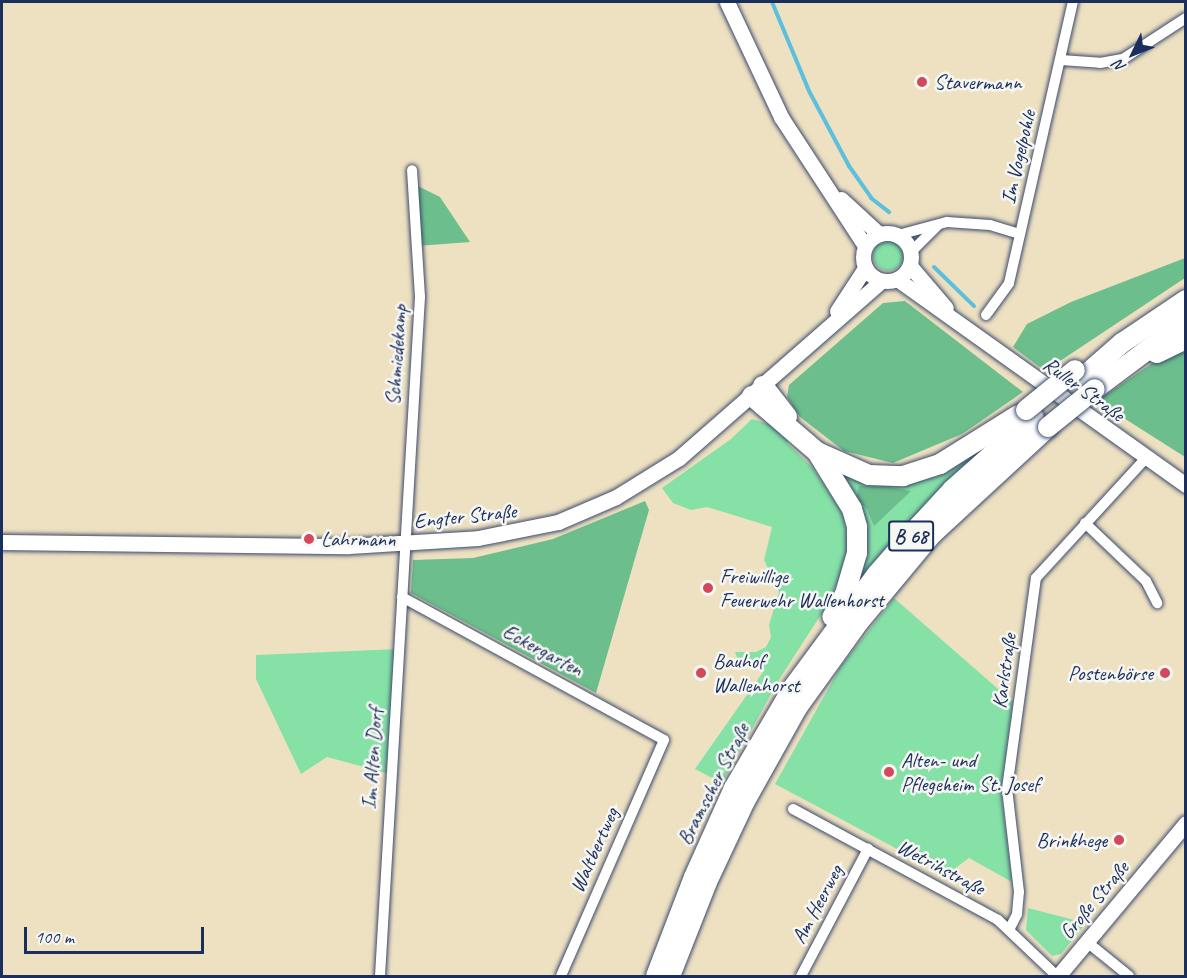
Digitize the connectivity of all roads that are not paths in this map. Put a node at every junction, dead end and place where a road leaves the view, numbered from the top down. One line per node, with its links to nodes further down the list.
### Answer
1 (727, 2): 6 (main road)
2 (1073, 2): 4 (street, Im Vogelpohle)
3 (1185, 18): 4 (street)
4 (1061, 60): 9 (street, Im Vogelpohle)
5 (412, 170): 31 (street, Schmiedekamp)
6 (826, 185): 8 (main road); 11 (main road)
7 (938, 225): 9 (street); 10 (street); 12 (street)
8 (879, 234): 10 (main road); 11 (main road)
9 (1020, 234): 17 (street, Im Vogelpohle)
10 (898, 235): 12 (main road)
11 (865, 246): 13 (main road)
12 (910, 259): 14 (main road); 20 (main road, Ruller Straße)
13 (865, 268): 15 (main road); 19 (main road, Engter Straße)
14 (897, 279): 15 (main road); 20 (main road, Ruller Straße)
15 (881, 280): 19 (main road, Engter Straße)
16 (1185, 300): 23 (highway)
17 (986, 315)
18 (1185, 321): 22 (highway, B 68)
19 (829, 323): 24 (main road, Engter Straße)
20 (959, 324): 27 (main road, Ruller Straße)
21 (1185, 339): 22 (highway)
22 (1117, 371): 23 (highway, B 68)
23 (1084, 378): 25 (highway, bridge); 25 (highway, B 68, bridge)
24 (757, 391): 26 (highway); 31 (main road, Engter Straße)
25 (1036, 418): 26 (highway); 34 (highway, Bramscher Straße / B 68); 44 (highway, Bramscher Straße / B 68)
26 (817, 452): 34 (highway)
27 (1145, 459): 28 (main road, Ruller Straße); 29 (street, Karlstraße)
28 (1185, 485)
29 (1085, 523): 33 (street); 39 (street, Karlstraße)
30 (2, 542): 31 (main road, Engter Straße)
31 (405, 544): 32 (street, Im Alten Dorf)
32 (402, 597): 35 (street, Eckergarten); 41 (street, Im Alten Dorf)
33 (1156, 603)
34 (792, 689): 43 (highway, Bramscher Straße / B 68)
35 (664, 740): 42 (street, Waltbertweg)
36 (793, 809): 38 (street, Wetrihstraße)
37 (1185, 823): 40 (main road, Große Straße)
38 (868, 849): 39 (street, Wetrihstraße); 45 (street, Am Heerweg)
39 (1010, 928): 46 (street, Wetrihstraße)
40 (1087, 942): 46 (main road, Große Straße); 47 (street)
41 (380, 976)
42 (561, 976)
43 (656, 976)
44 (670, 976)
45 (801, 976)
46 (1058, 976)
47 (1129, 976)

